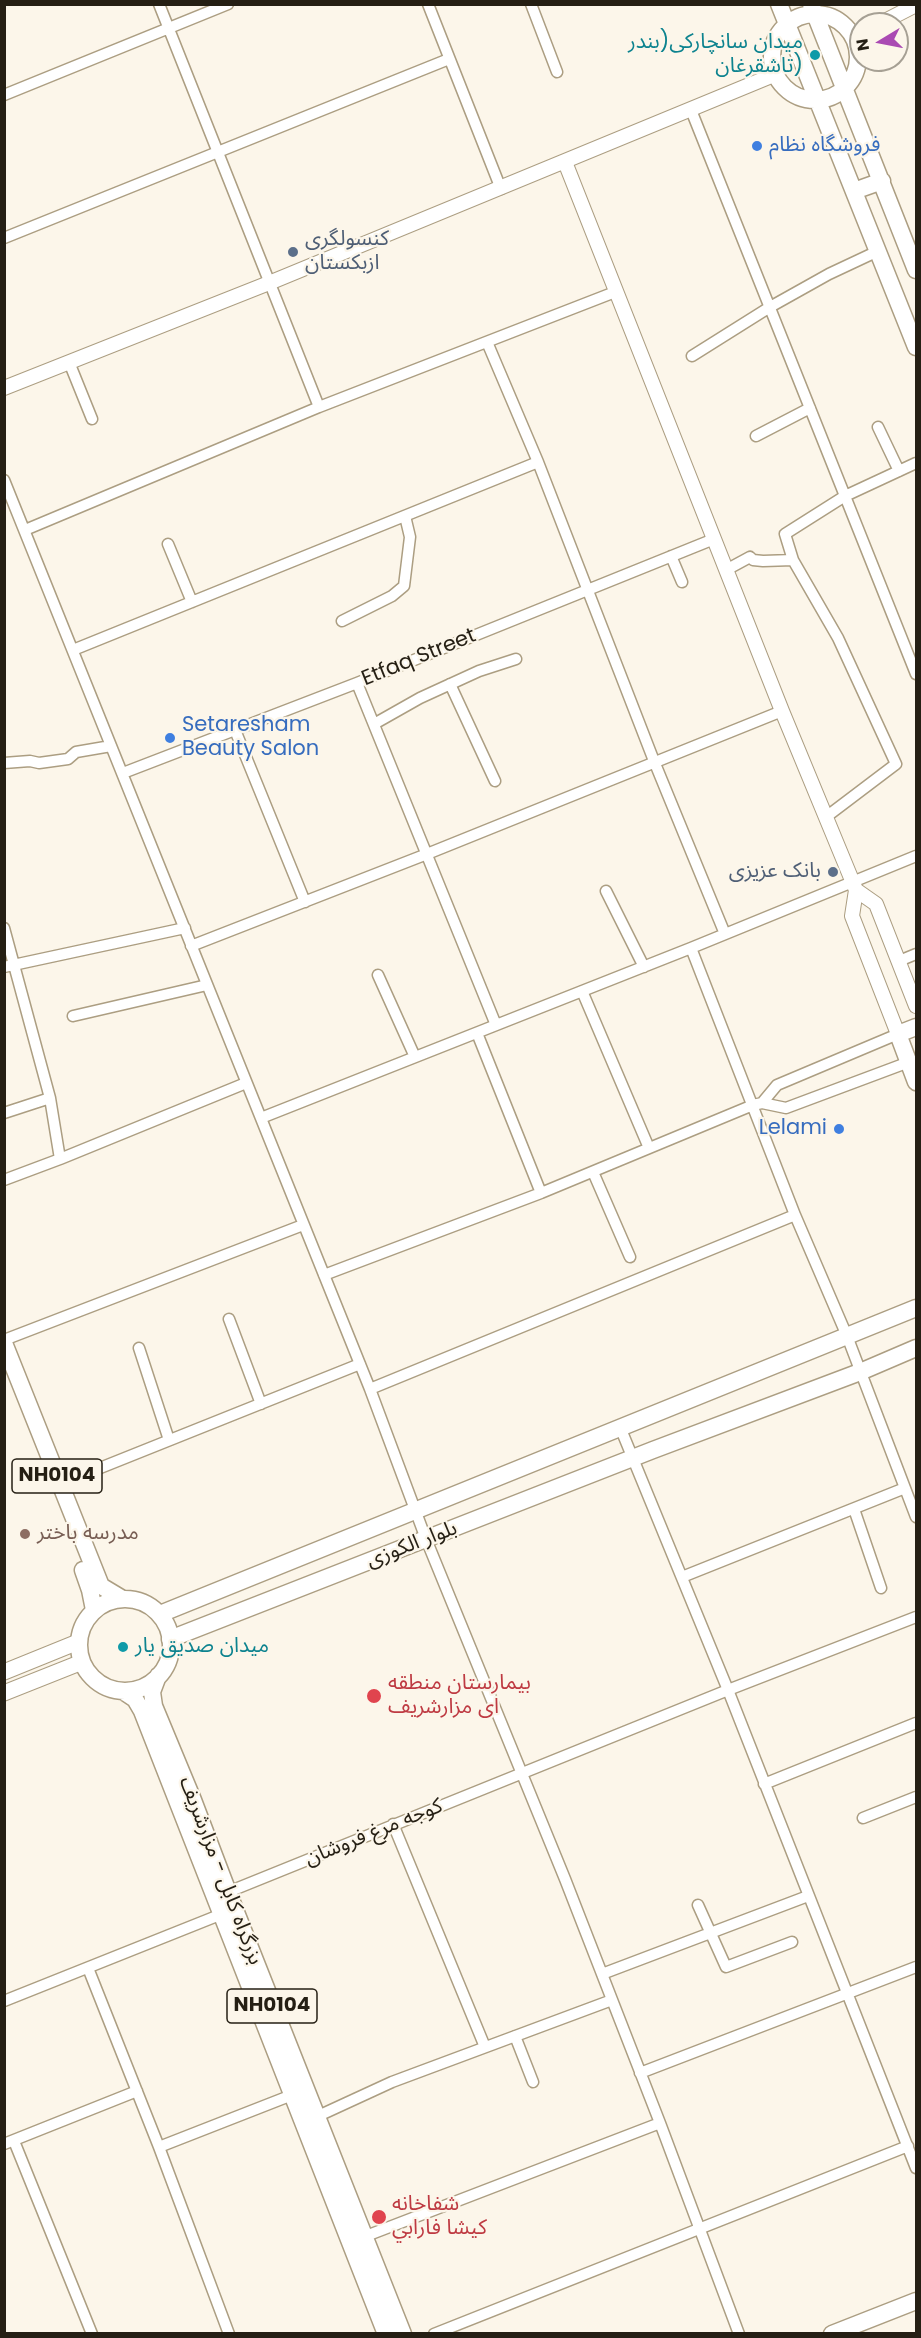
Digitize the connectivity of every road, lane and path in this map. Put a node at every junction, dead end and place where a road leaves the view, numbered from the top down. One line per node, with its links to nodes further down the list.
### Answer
1 (159, 4): 10 (street)
2 (228, 4): 10 (street)
3 (428, 4): 12 (street)
4 (531, 4): 13 (street)
5 (779, 4): 9 (main road)
6 (916, 5): 8 (street)
7 (812, 9): 9 (main road); 11 (main road); 16 (main road)
8 (902, 12)
9 (787, 25): 15 (main road); 18 (main road)
10 (168, 28): 17 (street); 20 (street)
11 (849, 29)
12 (449, 59): 20 (street); 23 (street)
13 (557, 72)
14 (856, 72): 16 (main road)
15 (776, 74): 18 (main road); 19 (street)
16 (845, 88): 18 (main road); 22 (main road)
17 (4, 95)
18 (816, 100): 24 (main road)
19 (691, 110): 21 (street); 30 (street)
20 (218, 151): 25 (street); 28 (street)
21 (565, 162): 23 (street); 29 (street)
22 (882, 182): 24 (main road); 27 (main road)
23 (501, 189): 28 (street)
24 (854, 191): 26 (main road)
25 (4, 238)
26 (878, 251): 30 (street); 31 (main road)
27 (916, 270)
28 (269, 283): 35 (street); 37 (street)
29 (615, 292): 32 (street); 49 (street)
30 (770, 308): 34 (street); 38 (street)
31 (911, 318): 33 (main road)
32 (487, 342): 37 (street); 42 (street)
33 (916, 347)
34 (692, 356)
35 (69, 362): 36 (street); 39 (street)
36 (4, 388)
37 (319, 407): 48 (street)
38 (810, 408): 41 (street); 46 (street)
39 (92, 419)
40 (878, 427): 44 (street)
41 (756, 436)
42 (538, 462): 47 (street); 55 (street)
43 (916, 463): 44 (street)
44 (899, 471): 46 (street)
45 (4, 480): 48 (street)
46 (845, 496): 52 (street); 60 (street)
47 (405, 516): 56 (street); 57 (street)
48 (25, 530): 58 (street)
49 (714, 539): 51 (street, Etfaq Street); 53 (street)
50 (168, 544): 56 (street)
51 (671, 556): 54 (street); 55 (street, Etfaq Street)
52 (793, 560): 53 (street); 71 (street)
53 (726, 570): 63 (street)
54 (682, 582)
55 (587, 591): 61 (street, Etfaq Street); 67 (street)
56 (192, 602): 58 (street)
57 (342, 621)
58 (73, 650): 66 (street)
59 (516, 659): 62 (street)
60 (916, 674)
61 (357, 683): 64 (street); 65 (street, Etfaq Street)
62 (450, 684): 64 (street); 70 (street)
63 (782, 711): 67 (street); 71 (street)
64 (374, 724): 72 (street)
65 (236, 730): 69 (street, Etfaq Street); 76 (street)
66 (111, 746): 68 (street); 69 (street)
67 (654, 761): 72 (street); 79 (street)
68 (4, 763)
69 (123, 773): 78 (street)
70 (495, 781)
71 (826, 817): 74 (street)
72 (427, 854): 76 (street); 91 (street)
73 (916, 856): 74 (street)
74 (854, 886): 79 (street); 83 (street); 94 (street)
75 (606, 891): 85 (street)
76 (304, 902): 80 (street)
77 (4, 928): 84 (street)
78 (185, 928): 80 (street); 84 (street)
79 (725, 934): 81 (street)
80 (191, 946): 87 (street)
81 (691, 948): 85 (street); 100 (street)
82 (916, 954): 83 (street)
83 (899, 961): 89 (street)
84 (9, 966): 99 (street)
85 (644, 967): 88 (street)
86 (378, 975): 95 (street)
87 (207, 985): 90 (street); 98 (street)
88 (582, 991): 91 (street); 103 (street)
89 (916, 1006)
90 (74, 1016)
91 (496, 1025): 93 (street)
92 (916, 1027): 94 (main road)
93 (477, 1033): 95 (street); 107 (street)
94 (898, 1034): 96 (main road); 100 (street)
95 (415, 1057): 102 (street)
96 (913, 1061): 97 (main road); 100 (street)
97 (916, 1082)
98 (246, 1083): 102 (street); 104 (street)
99 (50, 1098): 101 (street); 104 (street)
100 (758, 1104): 103 (street); 108 (street)
101 (4, 1113)
102 (261, 1118): 109 (street)
103 (649, 1148): 105 (street)
104 (60, 1159): 106 (street)
105 (593, 1172): 107 (street); 110 (street)
106 (4, 1180)
107 (541, 1193): 111 (street)
108 (795, 1215): 114 (street); 121 (street)
109 (303, 1225): 111 (street); 115 (street)
110 (630, 1257)
111 (324, 1275): 118 (street)
112 (916, 1308): 114 (main road, بلوار الکوزی)
113 (229, 1319): 122 (street)
114 (847, 1336): 119 (street); 123 (main road, بلوار الکوزی)
115 (4, 1341): 126 (main road, NH0104)
116 (139, 1348): 124 (street)
117 (916, 1348): 119 (main road, بلوار الکوزی)
118 (360, 1364): 121 (street); 122 (street)
119 (860, 1372): 125 (main road, بلوار الکوزی); 127 (street)
120 (4, 1374): 135 (main road, NH0104)
121 (370, 1389): 129 (street)
122 (261, 1404): 124 (street)
123 (620, 1427): 125 (street); 129 (main road, بلوار الکوزی)
124 (169, 1440): 126 (street)
125 (633, 1458): 131 (main road, بلوار الکوزی); 132 (street)
126 (60, 1484): 134 (main road, NH0104)
127 (905, 1488): 128 (street); 130 (street)
128 (854, 1509): 132 (street); 133 (street)
129 (416, 1512): 131 (street); 136 (main road, بلوار الکوزی)
130 (916, 1517)
131 (426, 1539): 138 (main road, بلوار الکوزی); 147 (street)
132 (682, 1578): 143 (street)
133 (881, 1588)
134 (121, 1598): 135 (main road); 136 (main road, NH0104)
135 (94, 1610): 139 (main road)
136 (160, 1614): 138 (main road)
137 (916, 1617): 143 (street, كوجه مرغ فروشان)
138 (170, 1639): 142 (main road, NH0104)
139 (78, 1642): 140 (main road, NH0104); 141 (main road)
140 (82, 1662): 144 (main road, NH0104); 145 (main road)
141 (4, 1672)
142 (158, 1676): 144 (main road); 152 (main road, بزرگراه کابل - مزارشریف / NH0104)
143 (728, 1690): 147 (street, كوجه مرغ فروشان); 148 (street)
144 (123, 1691): 155 (main road, بزرگراه کابل - مزارشریف / NH0104)
145 (4, 1693)
146 (916, 1723): 148 (street)
147 (522, 1774): 151 (street, كوجه مرغ فروشان); 160 (street)
148 (764, 1784): 153 (street)
149 (916, 1797): 150 (street)
150 (863, 1818)
151 (393, 1824): 152 (street, كوجه مرغ فروشان); 165 (street)
152 (228, 1893): 170 (main road, بزرگراه کابل - مزارشریف / NH0104)
153 (808, 1896): 156 (street); 161 (street)
154 (698, 1905): 156 (street)
155 (222, 1914): 159 (street); 169 (main road, بزرگراه کابل - مزارشریف / NH0104)
156 (709, 1933): 157 (street); 160 (street)
157 (792, 1942)
158 (916, 1967): 161 (street)
159 (88, 1968): 163 (street); 168 (street)
160 (602, 1974): 162 (street)
161 (846, 1994): 166 (street); 173 (street)
162 (612, 2000): 164 (street); 166 (street)
163 (4, 2001)
164 (515, 2036): 165 (street); 167 (street)
165 (485, 2047): 170 (street)
166 (640, 2073): 171 (street)
167 (533, 2082)
168 (136, 2091): 172 (street); 174 (street)
169 (292, 2095): 174 (street); 181 (main road, بزرگراه کابل - مزارشریف / NH0104)
170 (316, 2117): 177 (main road, بزرگراه کابل - مزارشریف / NH0104)
171 (660, 2123): 176 (street); 177 (street)
172 (9, 2142): 179 (street)
173 (908, 2146): 175 (street); 176 (street)
174 (159, 2147): 180 (street)
175 (916, 2168)
176 (699, 2227): 183 (street); 184 (street)
177 (366, 2236): 182 (main road, بزرگراه کابل - مزارشریف / NH0104)
178 (916, 2301): 185 (main road)
179 (92, 2334)
180 (229, 2334)
181 (386, 2334)
182 (403, 2334)
183 (434, 2334)
184 (739, 2334)
185 (832, 2334)

